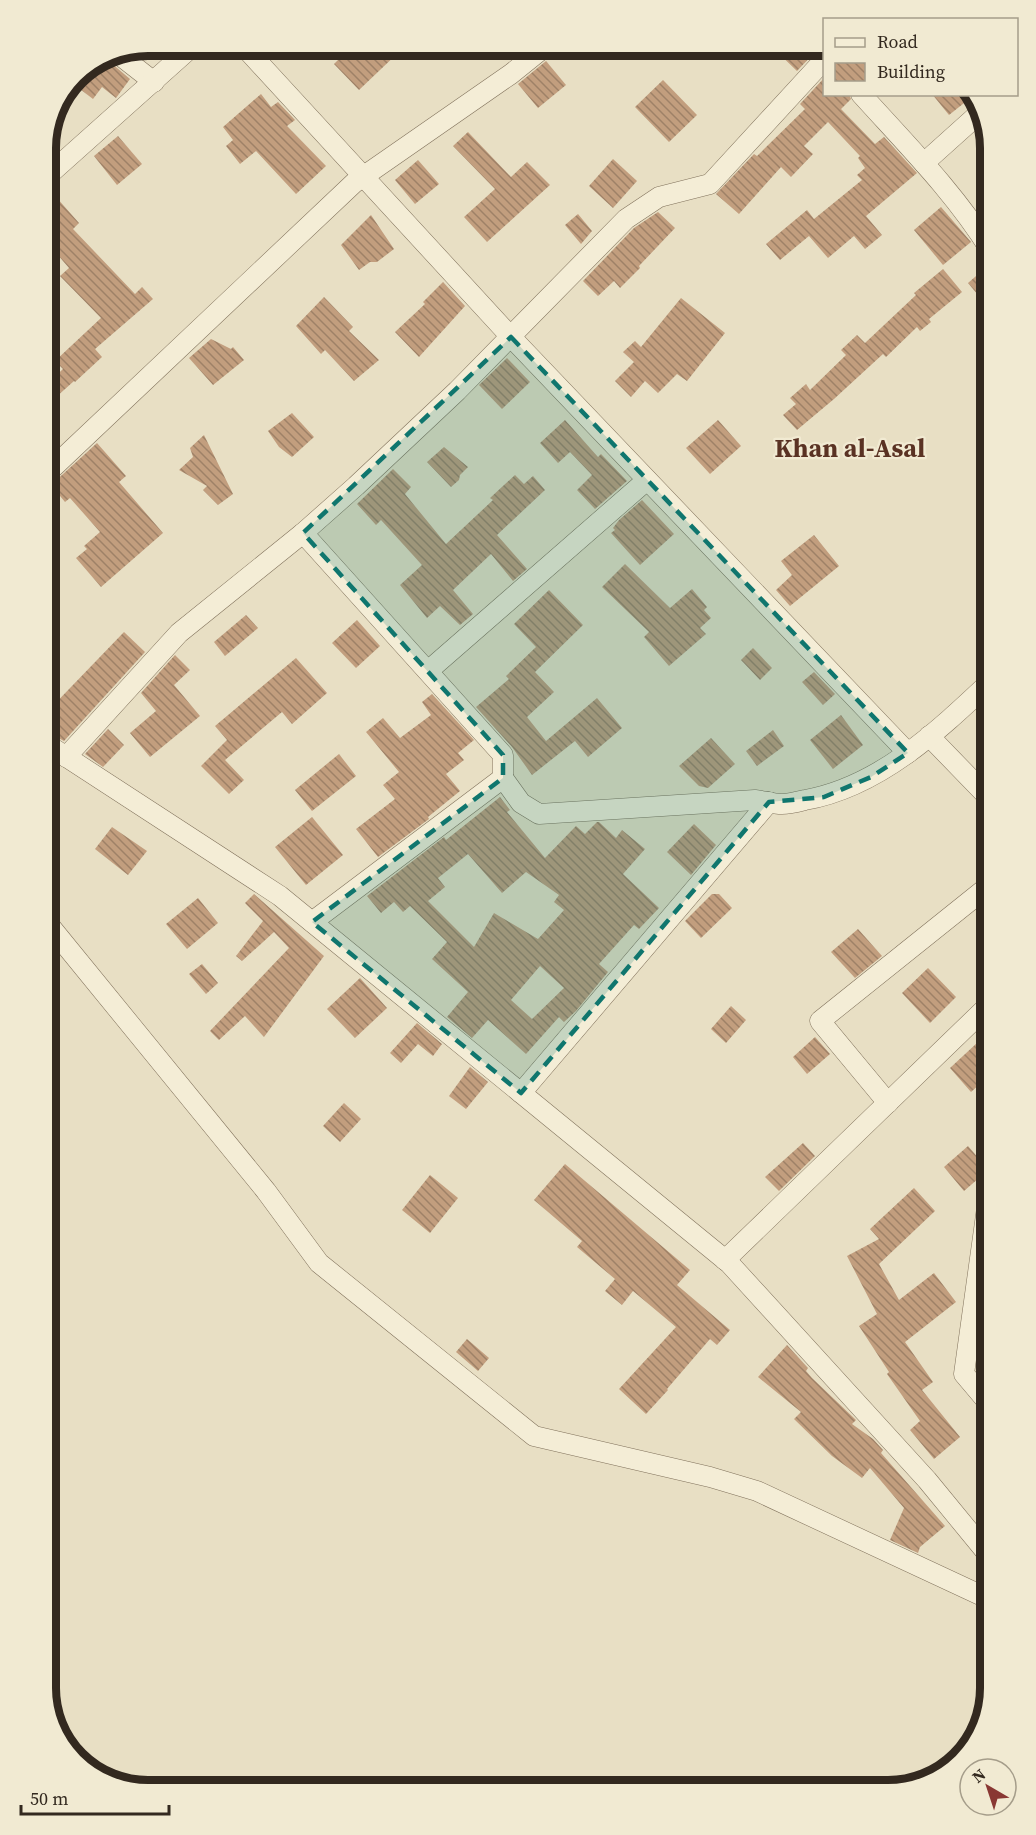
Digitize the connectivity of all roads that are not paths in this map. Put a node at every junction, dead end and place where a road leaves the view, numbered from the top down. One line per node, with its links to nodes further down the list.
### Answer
1 (183, 55): 6 (street)
2 (252, 55): 11 (street)
3 (534, 56): 11 (street)
4 (124, 59): 6 (street)
5 (823, 62): 13 (street)
6 (154, 82): 10 (street)
7 (863, 96): 9 (street)
8 (975, 117): 9 (street)
9 (924, 163): 12 (street)
10 (56, 168)
11 (363, 177): 13 (street); 14 (street)
12 (980, 233)
13 (511, 337): 15 (street); 16 (street)
14 (56, 466)
15 (647, 480): 17 (street); 21 (street)
16 (303, 533): 17 (street); 22 (street)
17 (428, 671): 23 (street)
18 (980, 691): 19 (street)
19 (929, 736): 21 (street); 24 (street)
20 (56, 750): 22 (street)
21 (908, 753): 25 (street)
22 (66, 757): 27 (street)
23 (503, 778): 25 (street); 27 (street)
24 (980, 789)
25 (769, 802): 30 (street)
26 (980, 893): 31 (street)
27 (312, 922): 30 (street)
28 (55, 933): 36 (street)
29 (980, 1014): 31 (street)
30 (521, 1093): 33 (street)
31 (888, 1103): 33 (street)
32 (980, 1258): 34 (street)
33 (725, 1260): 35 (street)
34 (980, 1393)
35 (980, 1545)
36 (980, 1595)

